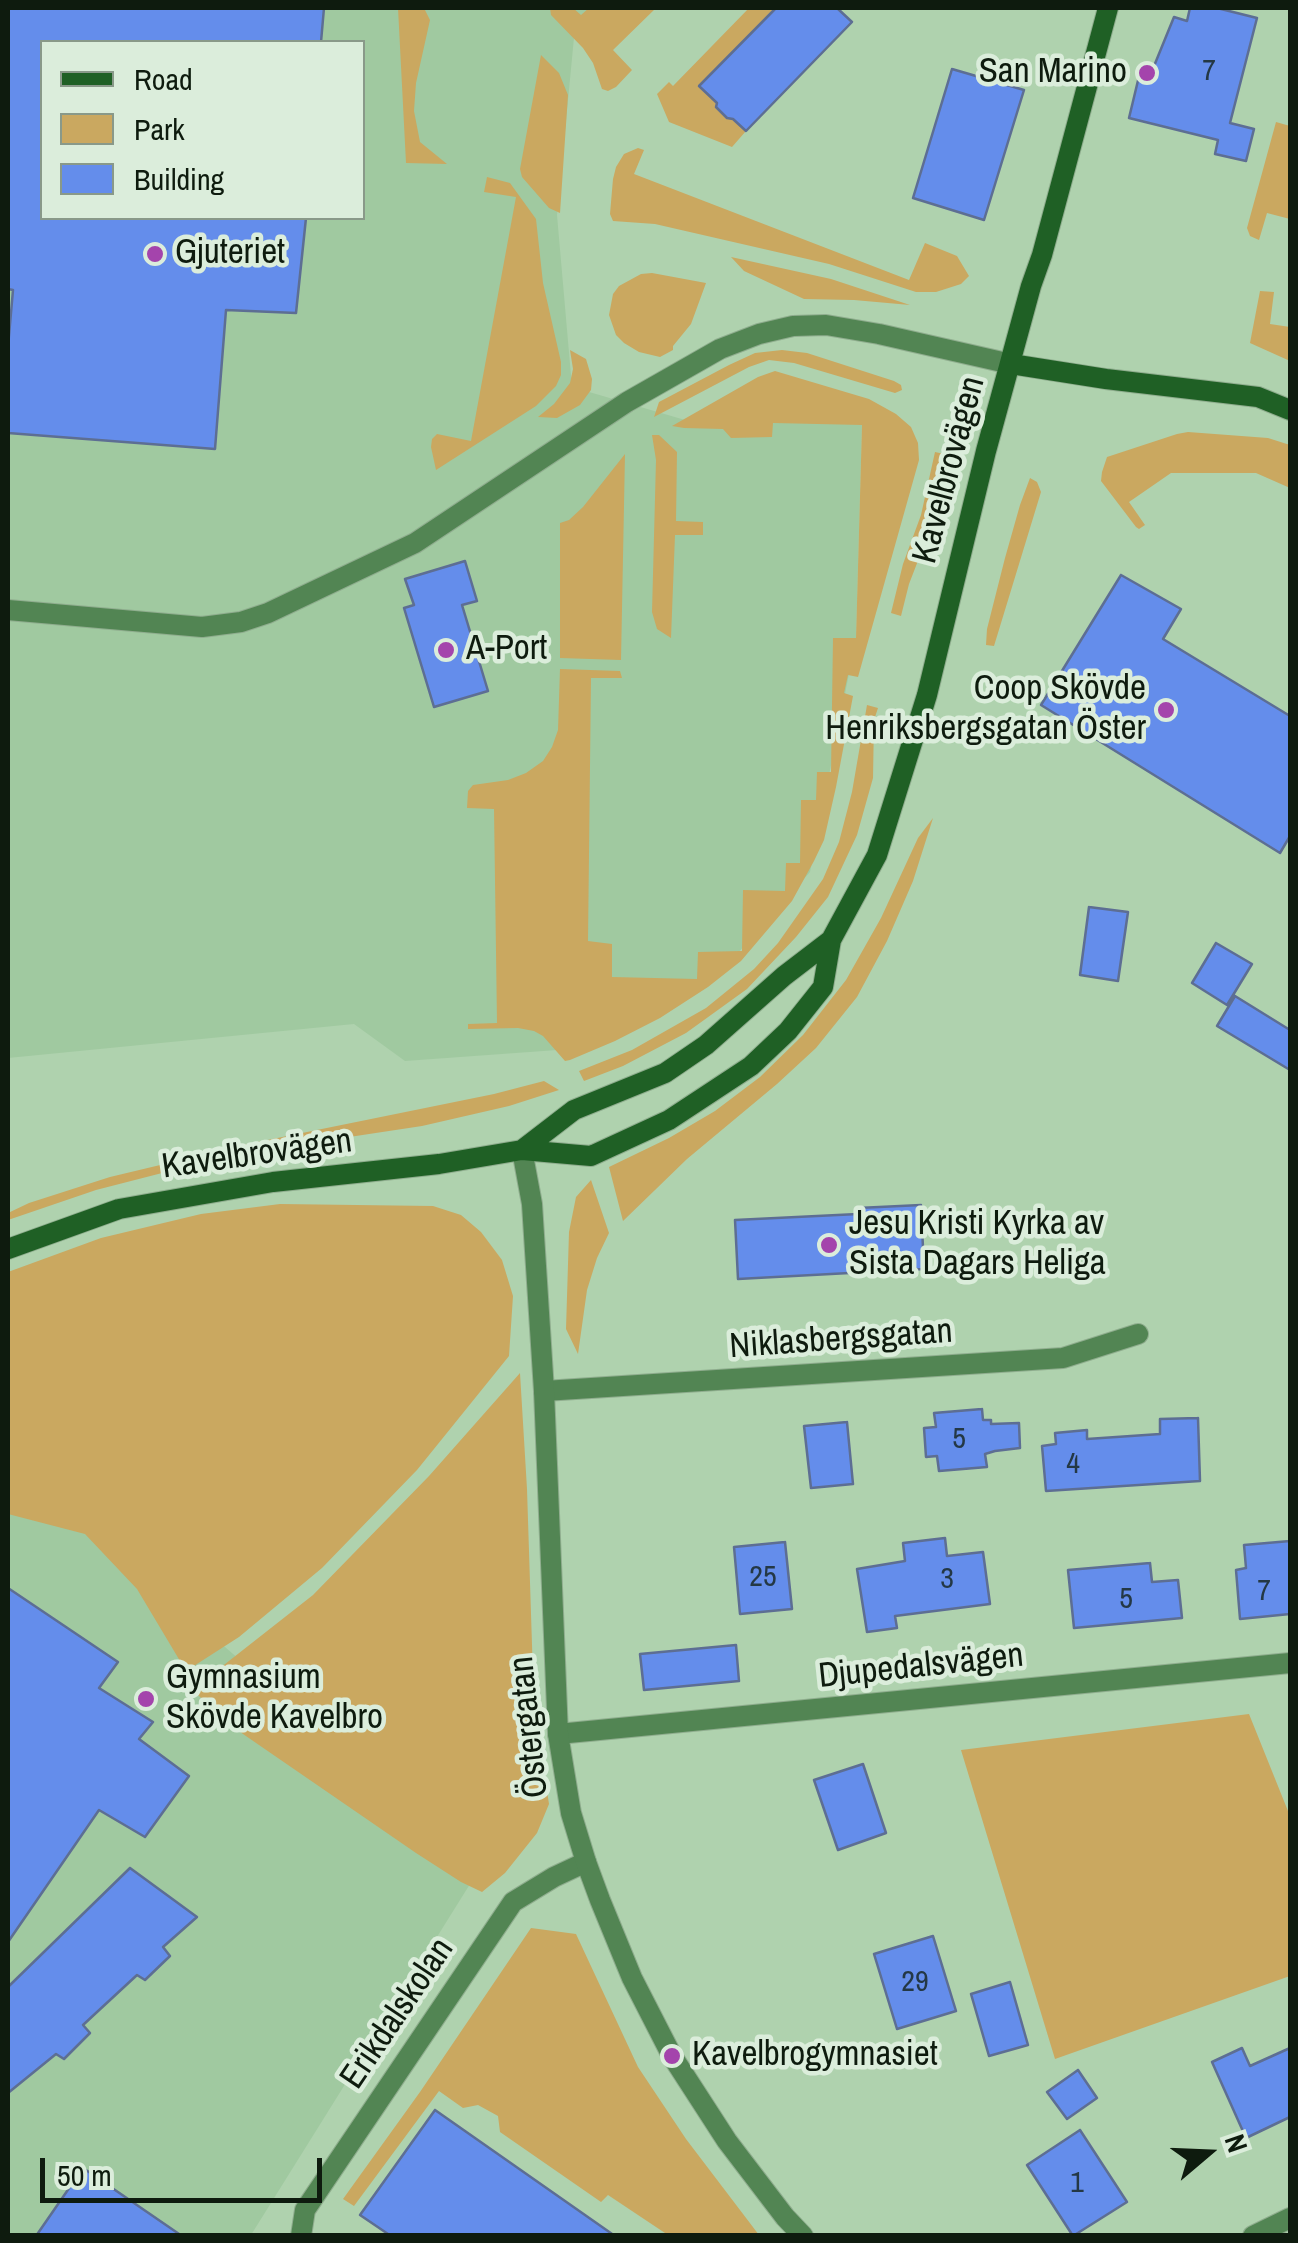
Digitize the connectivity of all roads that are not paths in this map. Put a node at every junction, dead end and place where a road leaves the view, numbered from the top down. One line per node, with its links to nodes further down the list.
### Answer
1 (1108, 8): 2 (main road, Kavelbrovägen)
2 (1011, 364): 3 (main road); 4 (street); 5 (main road, Kavelbrovägen)
3 (1290, 410)
4 (8, 610)
5 (831, 940): 6 (main road, Kavelbrovägen); 6 (main road, Kavelbrovägen)
6 (522, 1150): 7 (main road, Kavelbrovägen); 9 (street, Östergatan)
7 (8, 1249)
8 (1138, 1334): 9 (street, Niklasbergsgatan)
9 (544, 1391): 11 (street, Östergatan)
10 (1290, 1663): 11 (street, Djupedalsvägen)
11 (558, 1734): 12 (street, Östergatan)
12 (586, 1862): 14 (street, Erikdalskolan); 15 (street, Östergatan)
13 (1290, 2218): 16 (street)
14 (301, 2236)
15 (803, 2236)
16 (1253, 2236)

